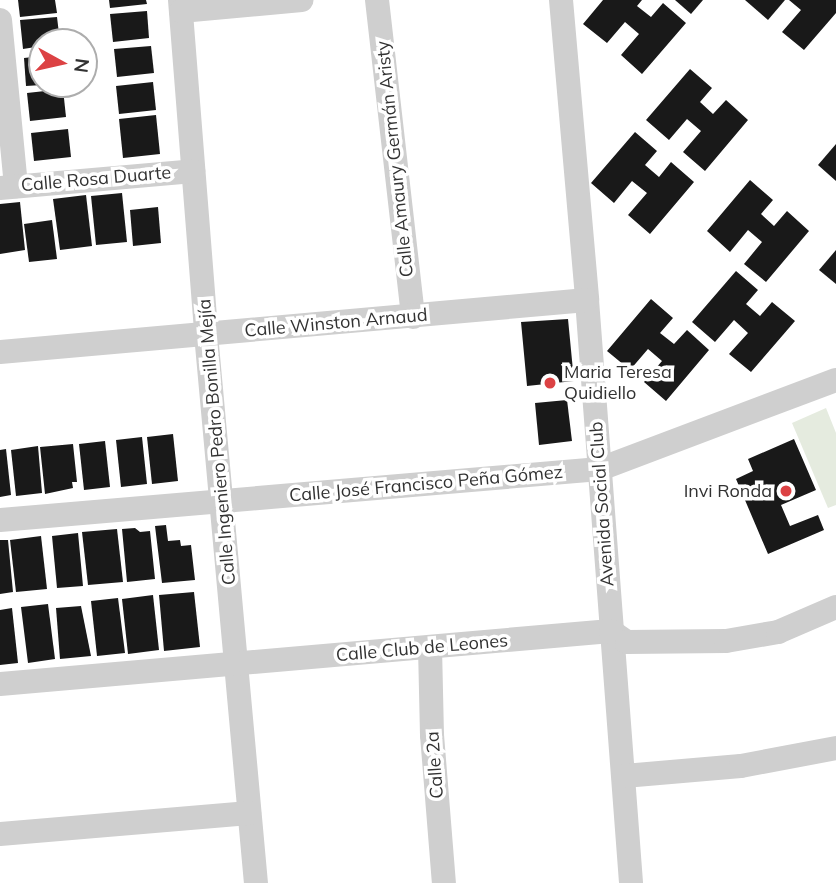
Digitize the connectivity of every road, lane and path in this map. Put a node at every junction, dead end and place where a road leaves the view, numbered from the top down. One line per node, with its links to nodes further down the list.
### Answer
1 (302, 0): 4 (street)
2 (377, 0): 10 (street, Calle Amaury Germán Aristy)
3 (561, 0): 9 (street, Avenida Social Club)
4 (180, 5): 7 (street, Calle Ingeniero Pedro Bonilla Mejía)
5 (0, 20): 6 (street)
6 (0, 26): 8 (street)
7 (193, 171): 8 (street, Calle Rosa Duarte); 11 (street, Calle Ingeniero Pedro Bonilla Mejía)
8 (8, 187)
9 (587, 300): 10 (street, Calle Winston Arnaud); 14 (street, Avenida Social Club)
10 (413, 317): 11 (street, Calle Winston Arnaud)
11 (206, 334): 12 (street, Calle Winston Arnaud); 15 (street, Calle Ingeniero Pedro Bonilla Mejía)
12 (0, 352)
13 (836, 380): 14 (street, Calle José Francisco Peña Gómez)
14 (600, 470): 15 (street, Calle José Francisco Peña Gómez); 18 (street, Avenida Social Club)
15 (223, 501): 16 (street, Calle José Francisco Peña Gómez); 20 (street, Calle Ingeniero Pedro Bonilla Mejía)
16 (0, 520)
17 (836, 607): 18 (street, Calle Club de Leones)
18 (611, 631): 19 (street, Calle Club de Leones); 23 (street, Avenida Social Club)
19 (430, 647): 20 (street, Calle Club de Leones); 27 (street, Calle 2a)
20 (237, 664): 21 (street, Calle Club de Leones); 24 (street, Calle Ingeniero Pedro Bonilla Mejía)
21 (0, 684)
22 (836, 748): 23 (street)
23 (624, 776): 28 (street, Avenida Social Club)
24 (249, 813): 25 (street); 26 (street, Calle Ingeniero Pedro Bonilla Mejía)
25 (0, 834)
26 (256, 883)
27 (444, 883)
28 (631, 883)

